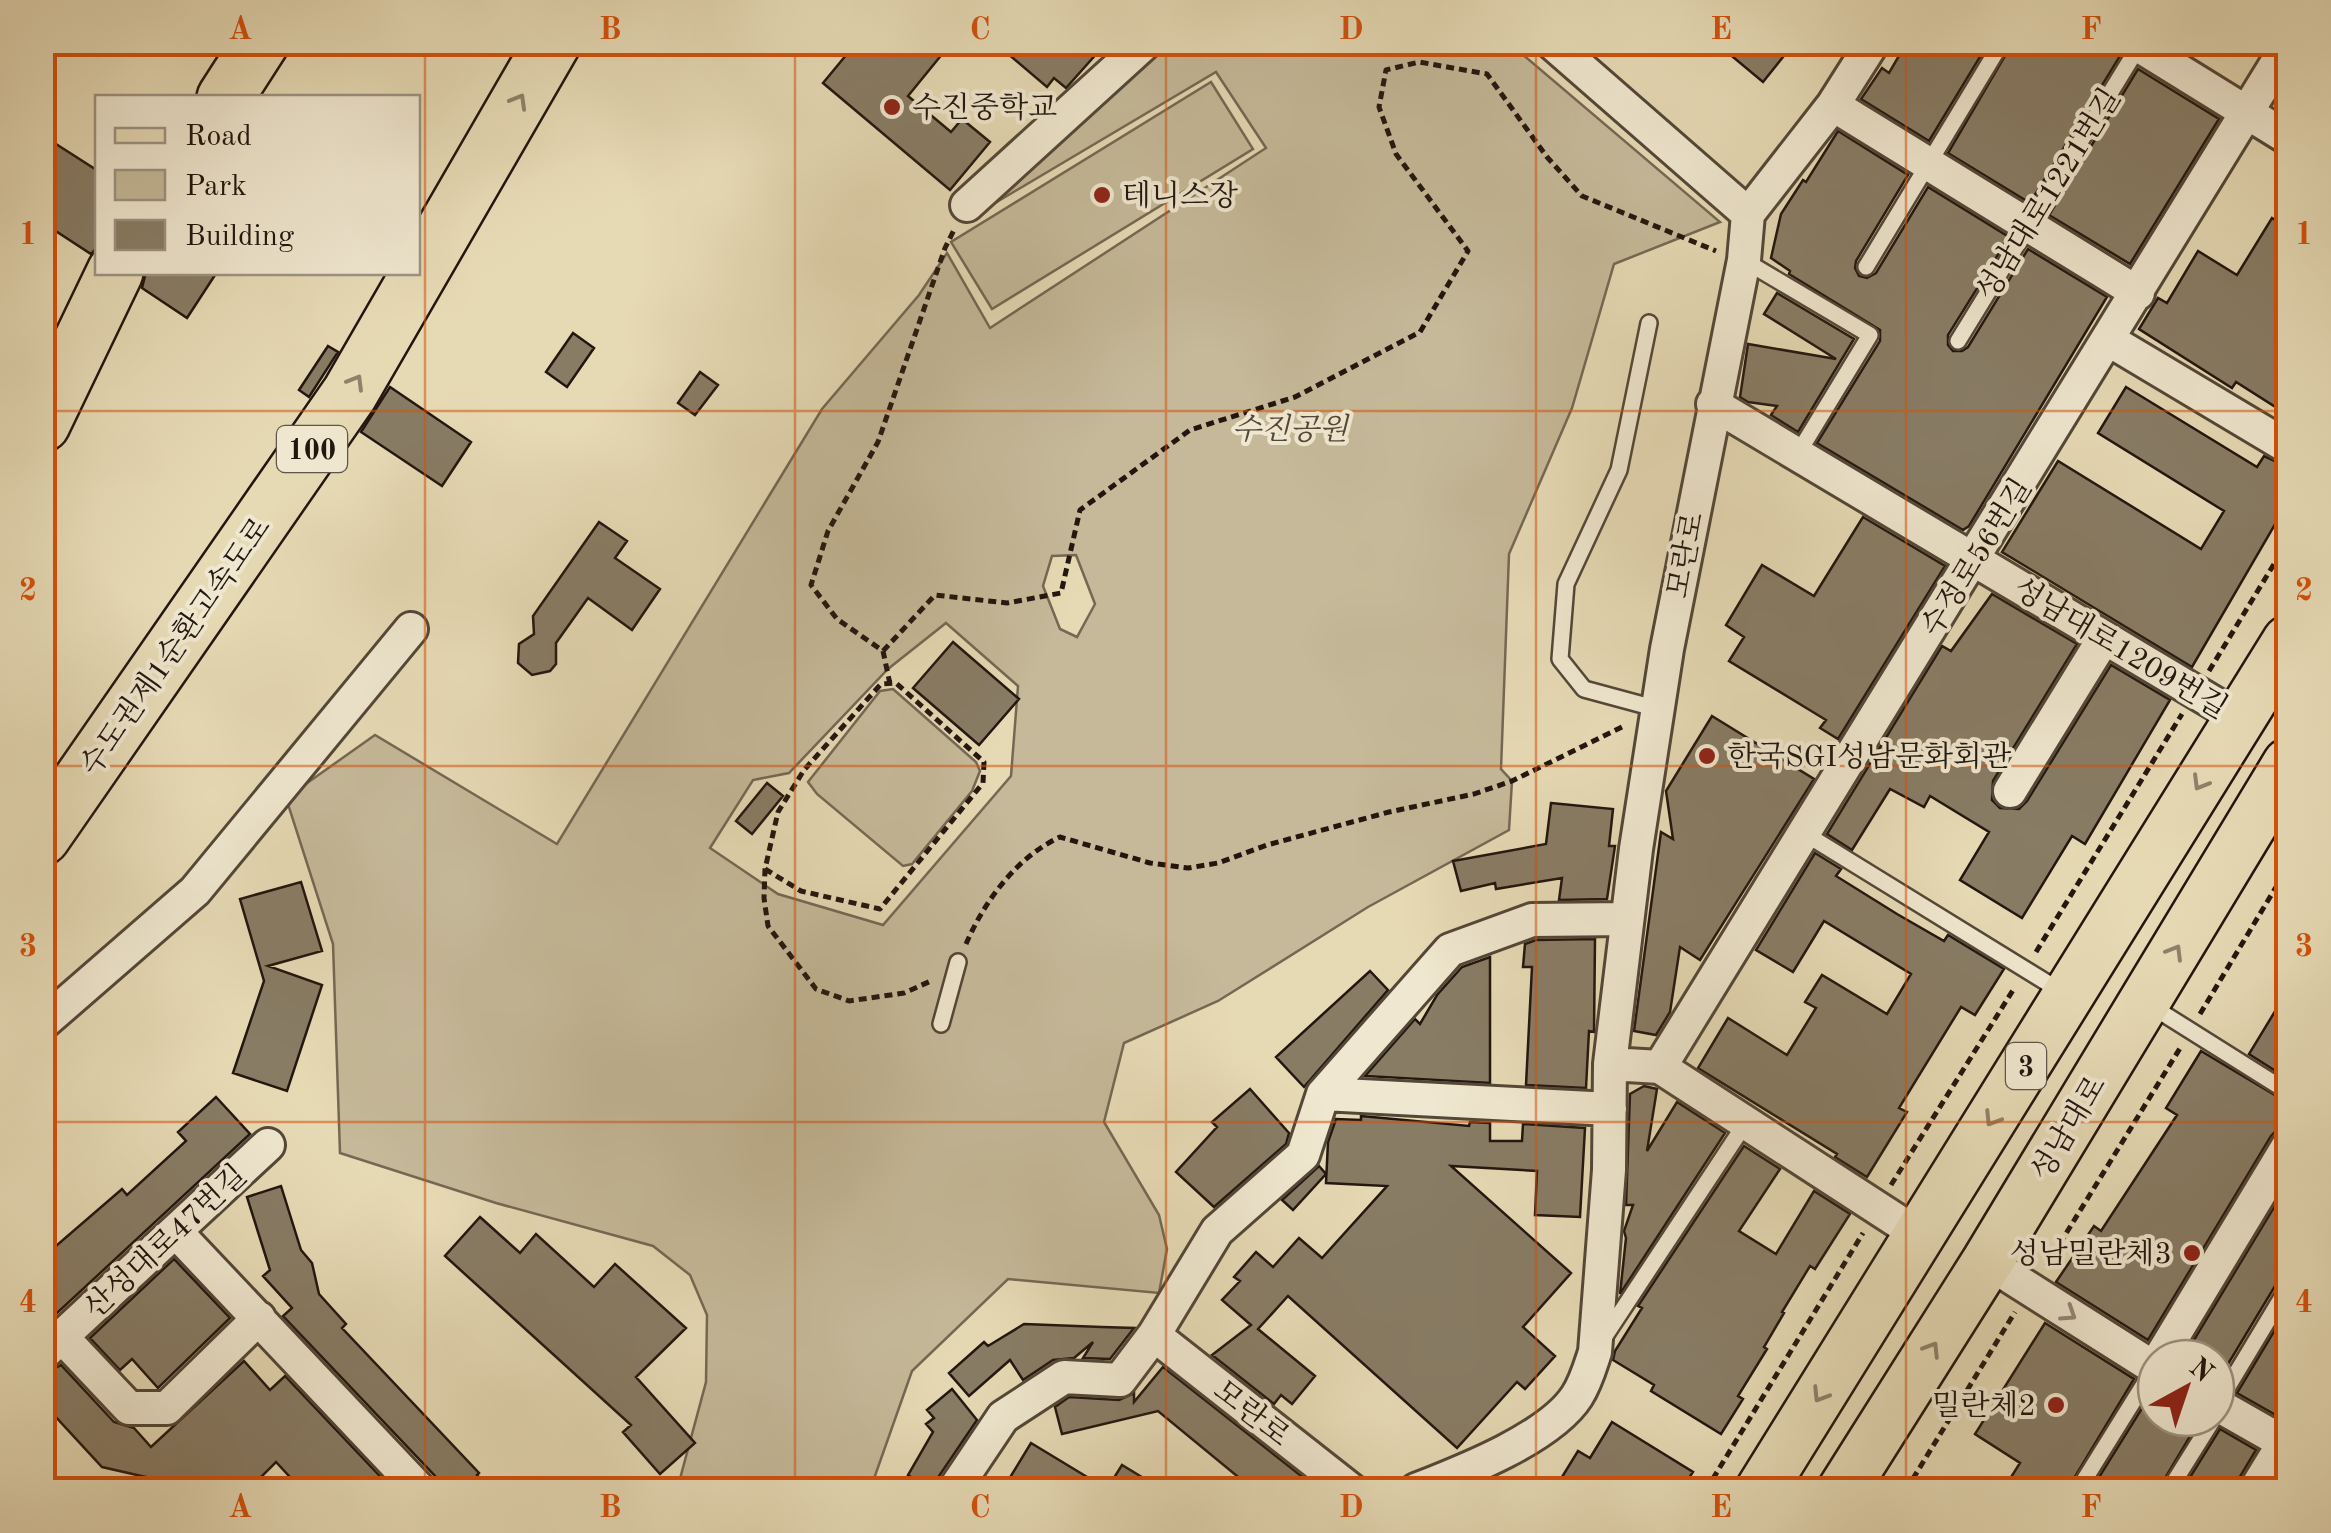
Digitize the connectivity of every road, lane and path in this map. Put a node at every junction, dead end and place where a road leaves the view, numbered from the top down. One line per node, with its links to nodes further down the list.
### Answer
1 (261, 42): 9 (highway)
2 (553, 42): 19 (highway, 수도권제1순환고속도로 / 100, one-way to 2)
3 (1146, 42): 14 (street)
4 (1551, 42): 15 (street)
5 (1873, 42): 10 (street)
6 (2002, 42): 13 (lane)
7 (2136, 44): 11 (street, 성남대로1221번길); 16 (lane, 성남대로1221번길)
8 (2288, 45): 11 (street, 수정로56번길)
9 (227, 95)
10 (1833, 105): 13 (street); 15 (street)
11 (2245, 112): 12 (street, 성남대로1221번길); 22 (street, 수정로56번길)
12 (2288, 138)
13 (1928, 163): 16 (street); 18 (lane)
14 (967, 205): 35 (path)
15 (1748, 214): 17 (street, 모란로)
16 (2029, 225): 22 (street); 25 (lane, 성남대로1221번길)
17 (1734, 257): 26 (street, 모란로); 29 (lane); 35 (path)
18 (1866, 267)
19 (420, 272)
20 (114, 275): 27 (highway)
21 (418, 275): 43 (highway, 수도권제1순환고속도로 / 100, one-way to 21)
22 (2138, 292): 24 (street, 수정로56번길)
23 (1649, 322): 38 (lane)
24 (2109, 340): 28 (street); 31 (street, 수정로56번길)
25 (1958, 341)
26 (1714, 404): 29 (street, 성남대로1209번길); 38 (street, 모란로)
27 (42, 424)
28 (2288, 447)
29 (1797, 454): 31 (street, 성남대로1209번길)
30 (2288, 541): 37 (path)
31 (1974, 560): 33 (street, 성남대로1209번길); 42 (street, 수정로56번길)
32 (411, 630): 51 (street)
33 (2104, 638): 37 (street, 성남대로1209번길); 41 (street)
34 (2288, 641): 39 (main road, 3)
35 (883, 651): 36 (path)
36 (890, 684): 45 (path); 45 (path)
37 (2196, 692): 39 (street, 성남대로1209번길); 48 (path)
38 (1658, 708): 46 (street, 모란로); 47 (path)
39 (2240, 718): 49 (main road, 3, one-way to 49)
40 (2288, 764): 50 (main road, 성남대로 / 3, one-way to 40)
41 (2010, 791)
42 (1804, 833): 48 (lane); 55 (street, 수정로56번길)
43 (42, 837)
44 (2288, 867): 53 (path)
45 (765, 869): 47 (path)
46 (1627, 919): 54 (street, 모란로); 57 (street)
47 (958, 962): 52 (lane)
48 (2026, 970): 49 (lane); 62 (path)
49 (2070, 997): 64 (main road, 3, one-way to 64)
50 (2145, 1002): 53 (lane); 65 (main road, 성남대로 / 3)
51 (42, 1024)
52 (940, 1024)
53 (2190, 1030): 56 (lane); 67 (path)
54 (1610, 1064): 55 (street); 58 (street, 모란로)
55 (1660, 1067): 59 (street)
56 (2288, 1092)
57 (1323, 1094): 58 (street); 69 (street)
58 (1610, 1109): 72 (street, 모란로)
59 (1747, 1121): 62 (street); 72 (lane, 모란로)
60 (268, 1146): 63 (street, 산성대로47번길)
61 (2288, 1146): 70 (street)
62 (1878, 1208): 64 (street); 83 (path)
63 (177, 1233): 68 (street); 71 (street, 산성대로47번길)
64 (1919, 1235): 84 (main road, 3, one-way to 84)
65 (1987, 1262): 67 (street); 85 (main road, 성남대로 / 3, one-way to 65)
66 (2288, 1287): 74 (lane)
67 (2030, 1289): 73 (street, one-way to 73); 86 (path)
68 (260, 1318): 71 (street, 산성대로47번길); 79 (street)
69 (1154, 1335): 80 (street); 81 (street, 모란로)
70 (2172, 1338)
71 (52, 1346)
72 (1595, 1352): 82 (street, 모란로)
73 (2136, 1353)
74 (2236, 1377)
75 (2136, 1397): 87 (lane)
76 (2236, 1418): 78 (street)
77 (2200, 1438): 88 (lane)
78 (2287, 1441): 89 (street)
79 (420, 1490)
80 (954, 1490)
81 (1351, 1490)
82 (1416, 1490)
83 (1706, 1490)
84 (1761, 1490)
85 (1843, 1490)
86 (1906, 1490)
87 (2078, 1490)
88 (2168, 1490)
89 (2255, 1490)

